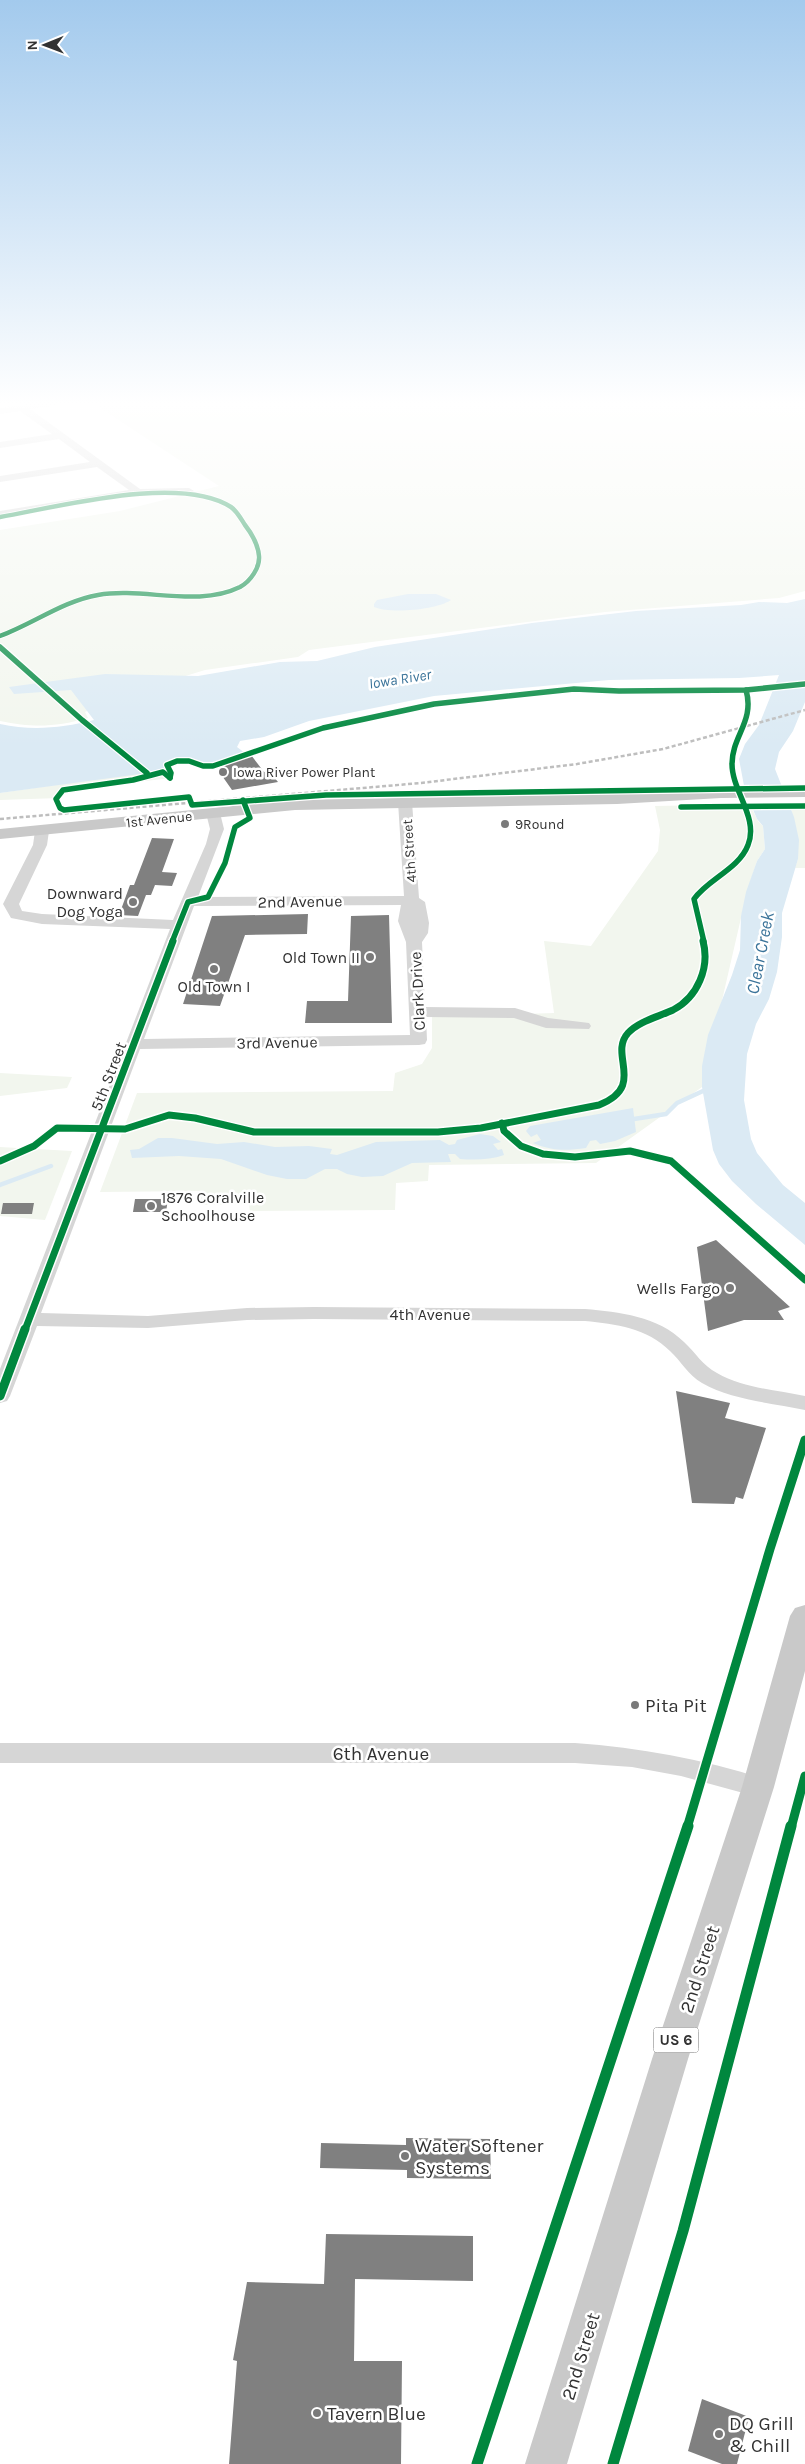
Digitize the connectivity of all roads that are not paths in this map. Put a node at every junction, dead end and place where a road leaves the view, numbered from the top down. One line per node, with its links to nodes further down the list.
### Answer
1 (801, 797): 2 (main road, 1st Avenue)
2 (405, 802): 3 (main road, 1st Avenue); 6 (street, 4th Street)
3 (213, 813): 4 (main road, 1st Avenue); 7 (street, 5th Street)
4 (42, 831): 5 (main road, 1st Avenue); 8 (street)
5 (0, 834)
6 (412, 900): 7 (street, 2nd Avenue); 9 (street, Clark Drive)
7 (188, 902): 8 (street, 5th Street)
8 (179, 926): 12 (street, 5th Street)
9 (418, 1012): 10 (street); 11 (street, Clark Drive)
10 (583, 1026)
11 (419, 1040): 12 (street, 3rd Avenue)
12 (135, 1044): 13 (street, 5th Street)
13 (30, 1319): 14 (street, 5th Street); 15 (street, 4th Avenue)
14 (0, 1396)
15 (805, 1403)
16 (805, 1616): 18 (main road, 2nd Street / US 6)
17 (0, 1753): 18 (street, 6th Avenue)
18 (758, 1787): 19 (main road, 2nd Street / US 6)
19 (546, 2464)

